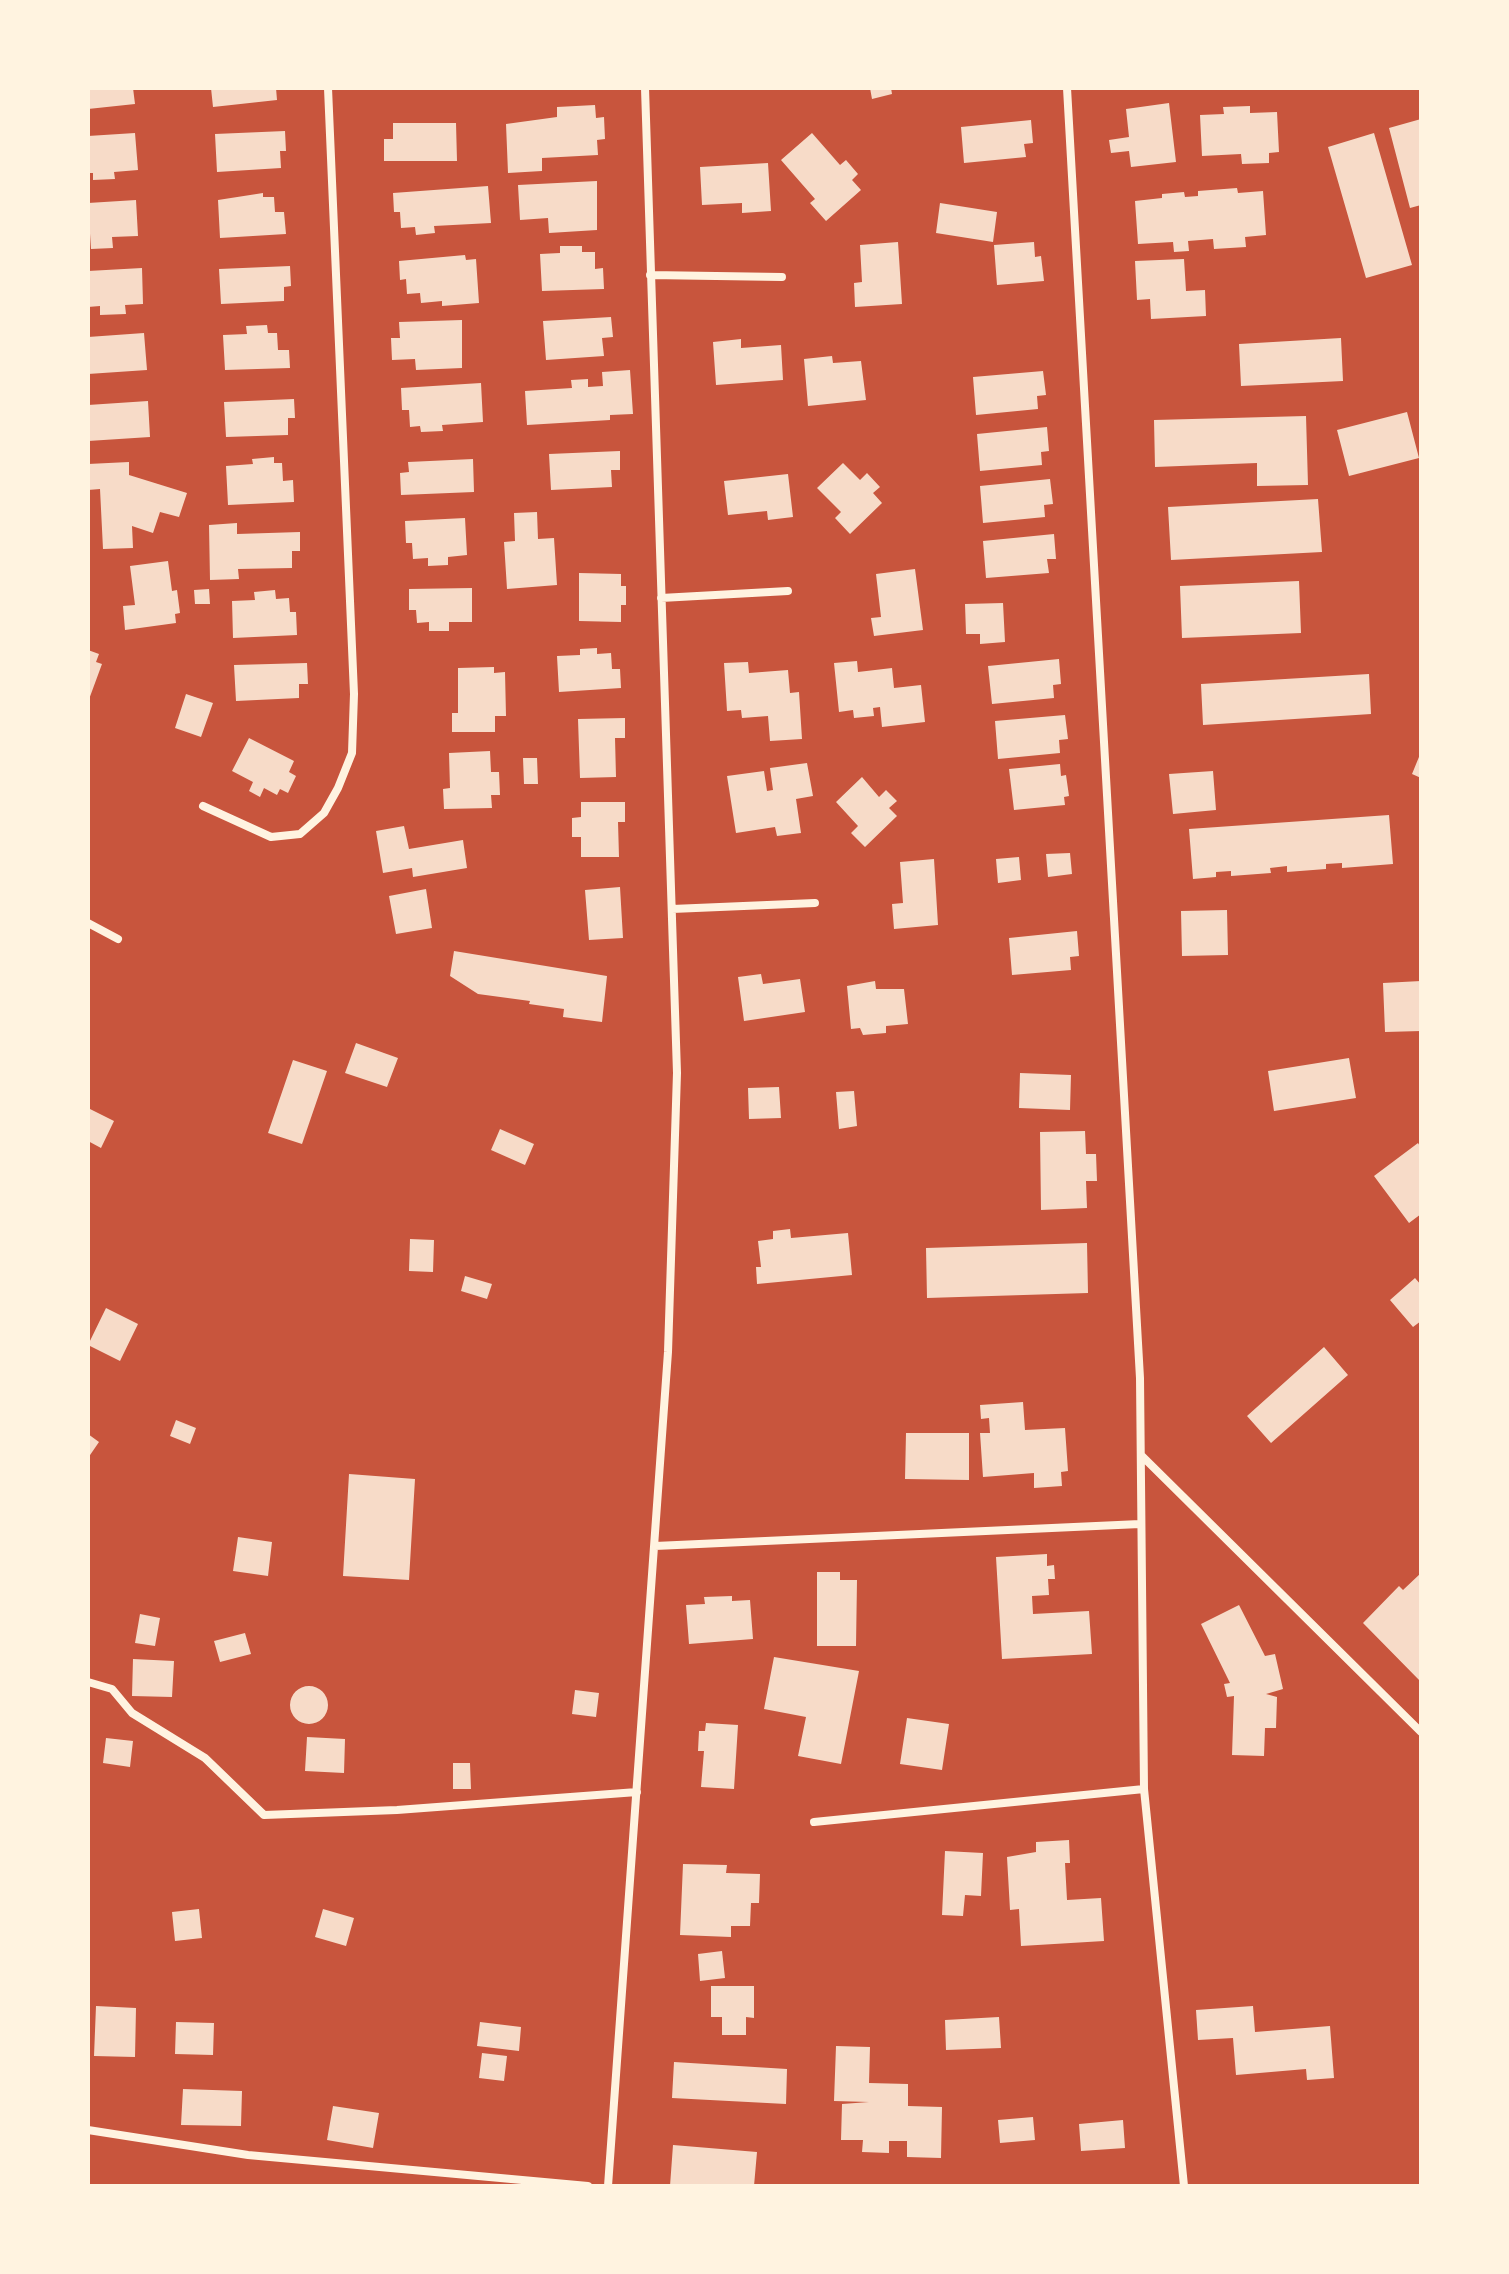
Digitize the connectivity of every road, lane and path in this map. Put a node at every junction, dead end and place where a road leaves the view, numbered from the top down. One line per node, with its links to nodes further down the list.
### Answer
1 (328, 88): 8 (street)
2 (645, 88): 4 (street)
3 (1067, 88): 13 (street)
4 (650, 275): 5 (street); 7 (street)
5 (782, 277)
6 (788, 591): 7 (street)
7 (661, 598): 10 (street)
8 (203, 806)
9 (815, 903): 10 (street)
10 (672, 909): 15 (street)
11 (88, 923): 12 (street)
12 (118, 939)
13 (1142, 1456): 14 (street); 17 (street)
14 (1140, 1524): 15 (street); 18 (street)
15 (655, 1546): 19 (street)
16 (88, 1682): 19 (street)
17 (1421, 1732)
18 (1144, 1789): 20 (street); 24 (street)
19 (637, 1792): 23 (street)
20 (814, 1822)
21 (88, 2130): 22 (street)
22 (588, 2186)
23 (608, 2186)
24 (1184, 2186)

